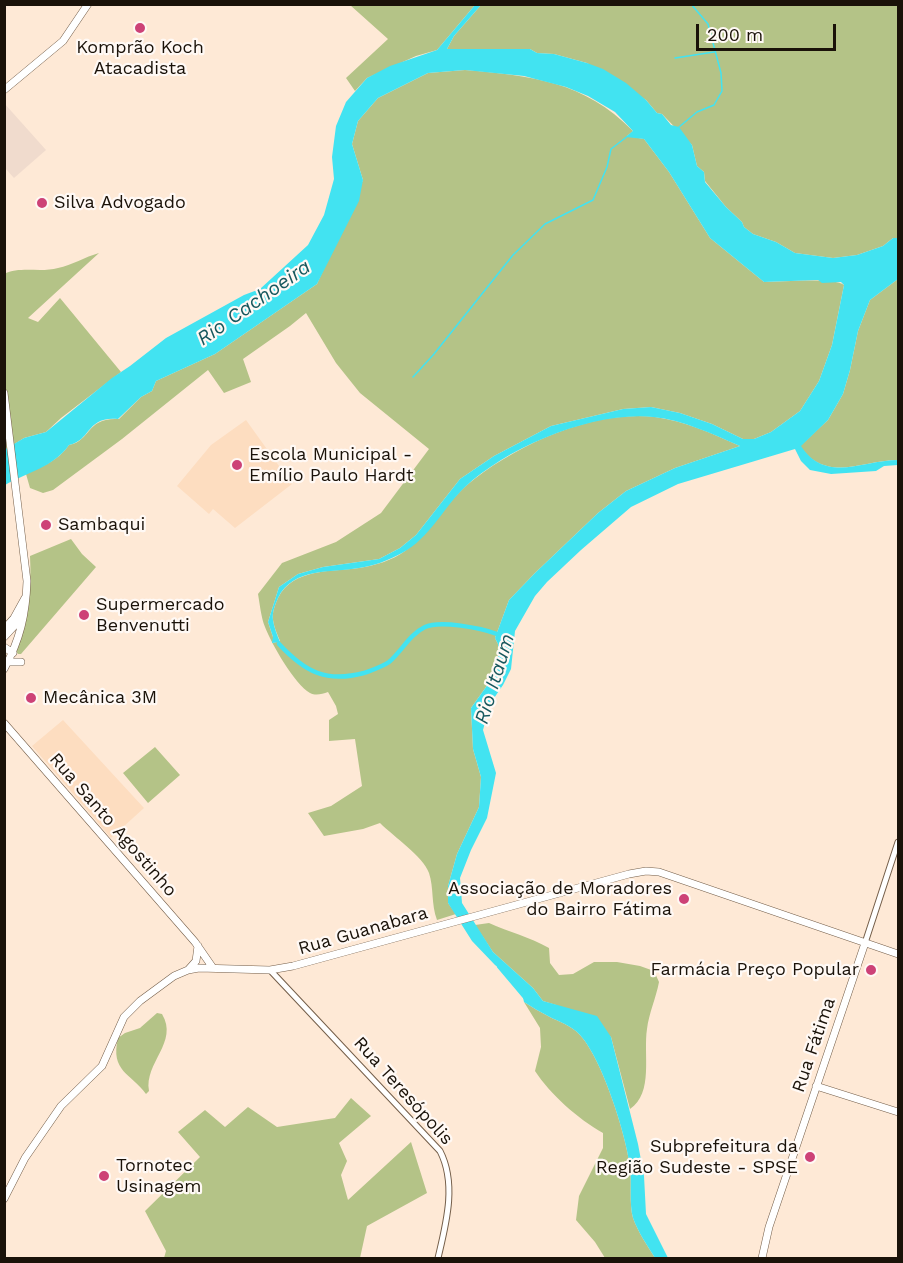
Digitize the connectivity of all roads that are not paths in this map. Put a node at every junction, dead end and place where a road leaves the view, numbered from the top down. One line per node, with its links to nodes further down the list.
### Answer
1 (86, 4): 2 (main road)
2 (4, 90)
3 (4, 393): 4 (main road)
4 (26, 594): 5 (main road); 6 (main road); 8 (main road)
5 (4, 629)
6 (4, 637)
7 (4, 647): 8 (main road)
8 (13, 653): 10 (main road)
9 (21, 662): 10 (main road)
10 (6, 666)
11 (4, 723): 14 (main road, Rua Santo Agostinho)
12 (898, 842): 13 (street, Rua Fátima)
13 (864, 942): 15 (main road, Rua Guanabara); 17 (main road, Rua Guanabara); 19 (main road, Rua Fátima)
14 (198, 946): 16 (main road, Rua Santo Agostinho); 18 (main road)
15 (898, 954)
16 (213, 968): 17 (main road, Rua Guanabara); 18 (main road, Rua Guanabara)
17 (270, 969): 22 (street, Rua Teresópolis)
18 (188, 970): 21 (main road, Rua Guanabara)
19 (816, 1086): 20 (main road); 23 (main road, Rua Fátima)
20 (898, 1112)
21 (4, 1199)
22 (438, 1258)
23 (762, 1258)

